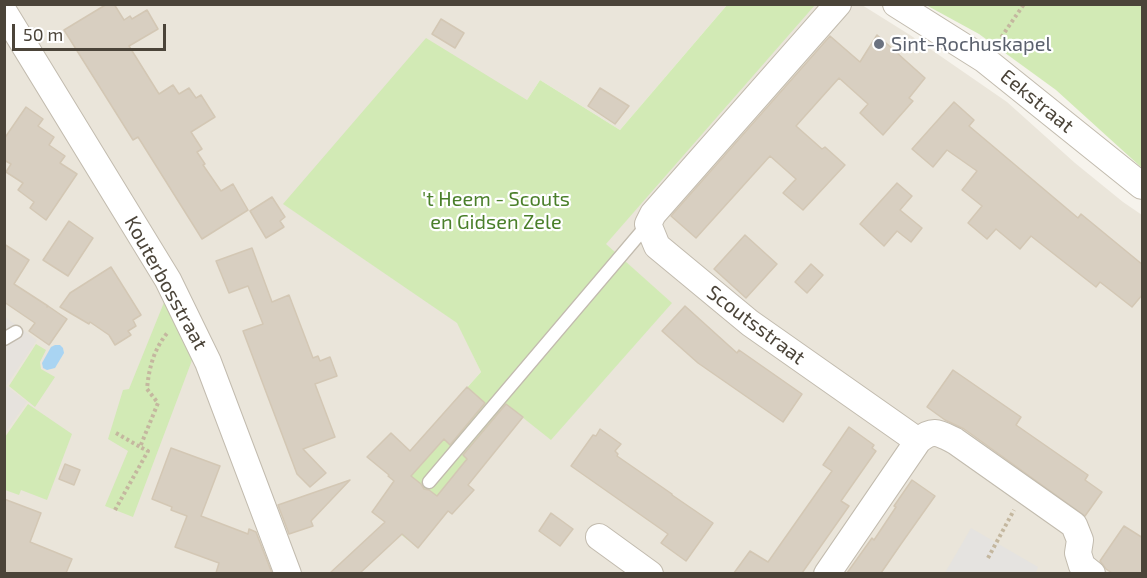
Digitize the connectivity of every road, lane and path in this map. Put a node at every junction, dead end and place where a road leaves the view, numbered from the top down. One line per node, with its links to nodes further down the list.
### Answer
1 (838, 4): 7 (street)
2 (896, 4): 5 (street, Eekstraat)
3 (1024, 4): 5 (path)
4 (4, 12): 8 (street, Kouterbosstraat)
5 (985, 60): 6 (street, Eekstraat)
6 (1143, 186)
7 (648, 225): 10 (street, Scoutsstraat); 12 (lane)
8 (185, 314): 11 (path); 17 (street, Kouterbosstraat)
9 (116, 433): 11 (path)
10 (918, 441): 13 (street); 19 (street)
11 (140, 447): 14 (path)
12 (429, 482)
13 (1025, 492): 16 (path); 20 (street)
14 (115, 510)
15 (599, 537): 18 (street)
16 (988, 558)
17 (288, 573)
18 (650, 573)
19 (827, 573)
20 (1092, 573)

